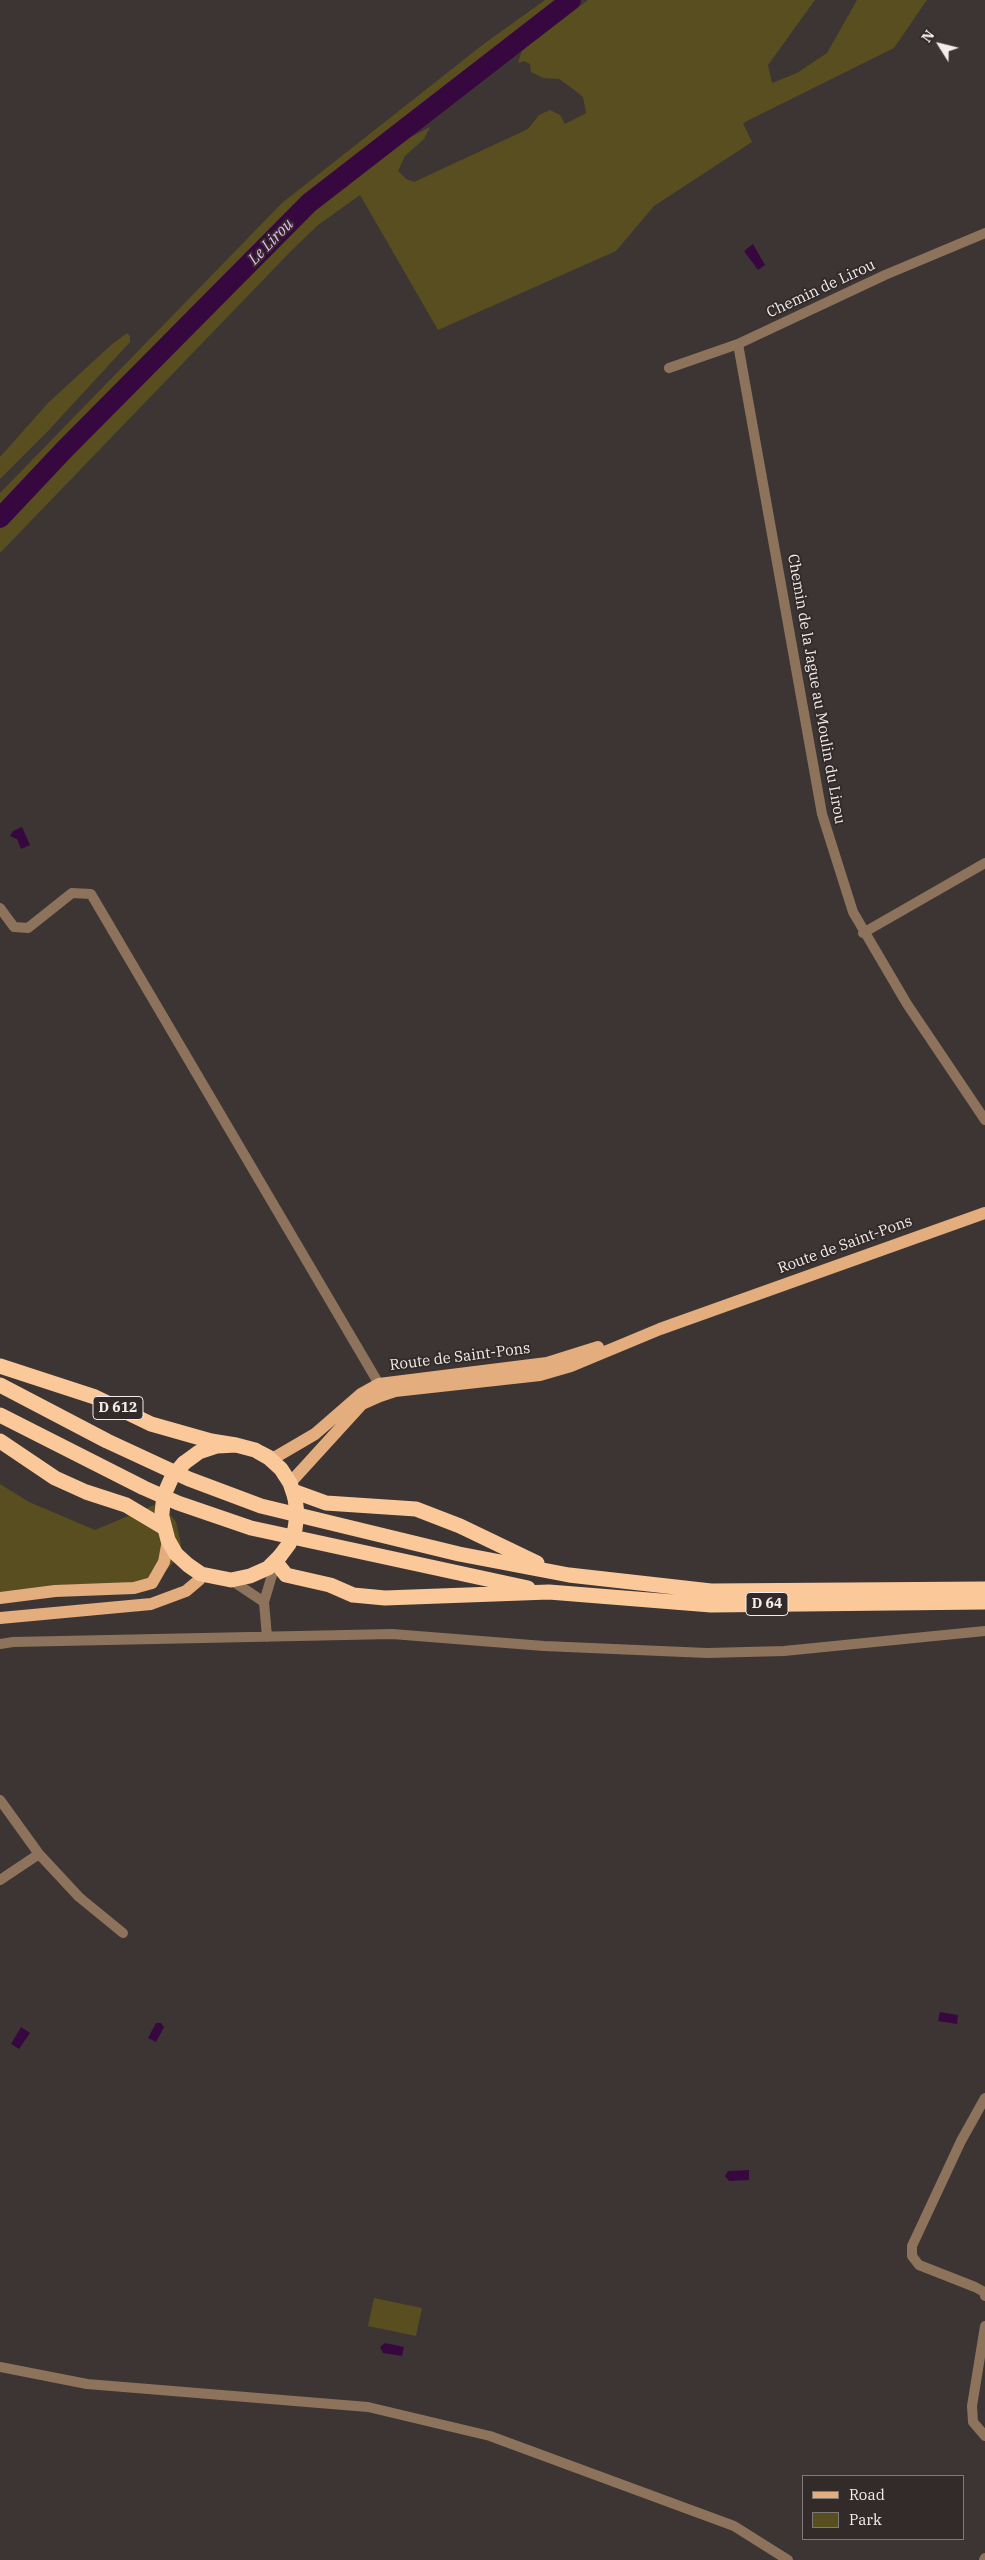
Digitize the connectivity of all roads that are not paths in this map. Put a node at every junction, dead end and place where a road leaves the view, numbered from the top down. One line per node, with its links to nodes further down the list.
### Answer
1 (985, 233): 2 (street, Chemin de Lirou)
2 (738, 344): 3 (street, Chemin de Lirou); 6 (street, Chemin de la Jague au Moulin du Lirou)
3 (669, 368)
4 (985, 863): 6 (street)
5 (0, 908): 11 (street)
6 (863, 933): 7 (street, Chemin de la Jague au Moulin du Lirou)
7 (985, 1120)
8 (985, 1213): 11 (main road, Route de Saint-Pons)
9 (0, 1366): 14 (highway, D 612)
10 (0, 1385): 20 (highway)
11 (380, 1390): 15 (main road, Route de Saint-Pons); 16 (main road, Route de Saint-Pons)
12 (0, 1415): 23 (highway)
13 (0, 1441): 17 (highway)
14 (236, 1445): 15 (highway); 17 (highway, bridge)
15 (255, 1450): 16 (highway)
16 (293, 1491): 18 (highway, bridge); 20 (highway, D 64)
17 (164, 1526): 19 (highway); 24 (main road)
18 (274, 1562): 21 (highway); 23 (highway, D 64); 25 (street)
19 (201, 1574): 21 (highway); 27 (main road)
20 (568, 1575): 22 (highway, D 64)
21 (231, 1580): 25 (street)
22 (985, 1589)
23 (549, 1592): 26 (highway, D 64)
24 (0, 1598)
25 (264, 1602): 29 (street)
26 (985, 1602)
27 (0, 1618)
28 (985, 1631): 29 (street)
29 (267, 1637): 30 (street)
30 (0, 1644)
31 (0, 1800): 32 (street)
32 (39, 1854): 33 (street); 34 (street)
33 (0, 1880)
34 (123, 1933)
35 (985, 2098): 36 (street)
36 (985, 2296)
37 (985, 2326): 39 (street)
38 (0, 2367): 40 (street)
39 (985, 2436)
40 (788, 2560)

